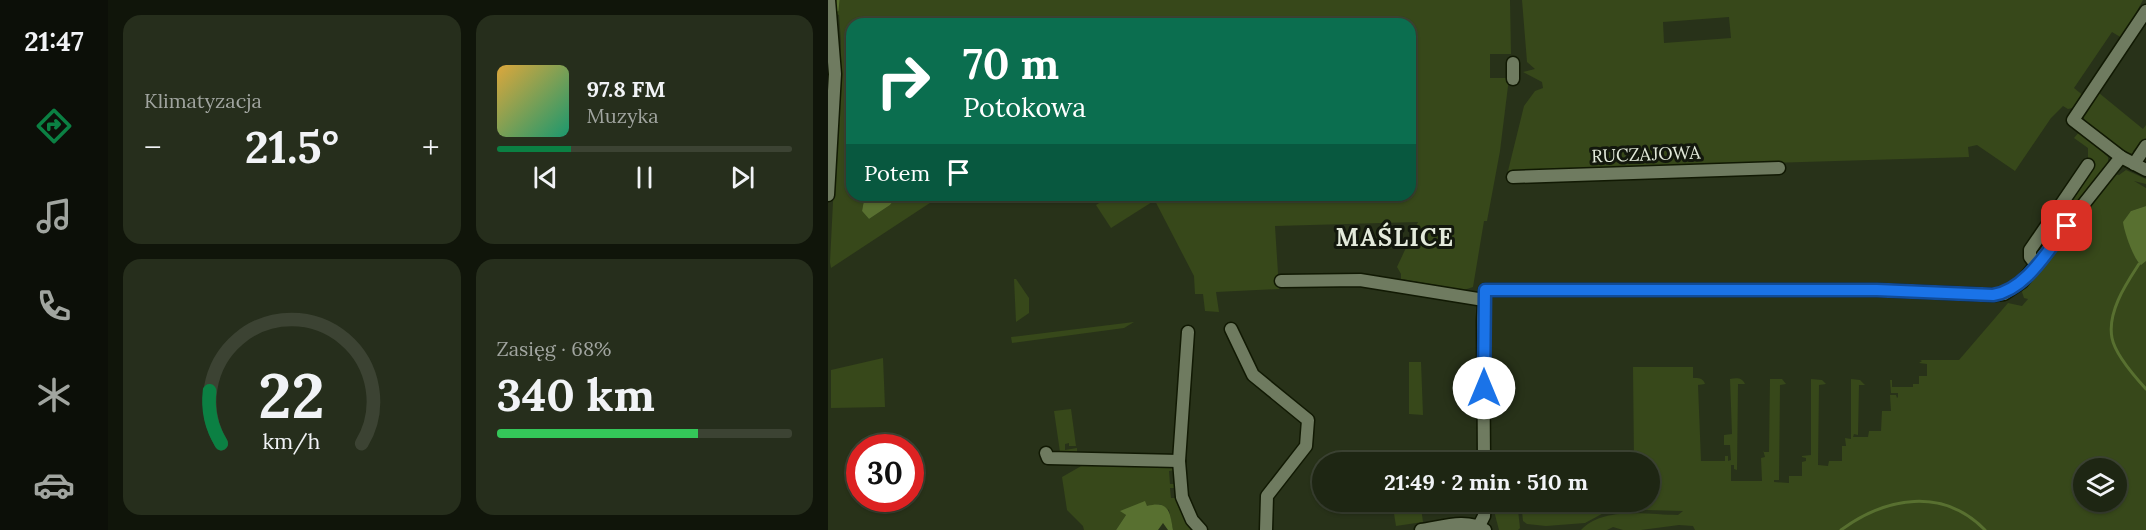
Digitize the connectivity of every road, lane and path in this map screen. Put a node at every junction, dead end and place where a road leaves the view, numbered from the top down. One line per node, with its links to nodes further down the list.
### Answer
1 (829, 0): 12 (street)
2 (2146, 10): 6 (street)
3 (1513, 63): 4 (street)
4 (1513, 79)
5 (2146, 146): 7 (street)
6 (2121, 157): 7 (street); 13 (street)
7 (2134, 164): 10 (street)
8 (2088, 165): 13 (street)
9 (1779, 168): 11 (street, RUCZAJOWA)
10 (2146, 170)
11 (1513, 177)
12 (828, 195)
13 (2036, 265): 15 (street)
14 (1281, 281): 15 (street)
15 (1485, 295): 18 (street)
16 (1230, 329): 24 (street)
17 (1188, 332): 20 (street)
18 (1484, 452)
19 (1046, 453): 20 (street)
20 (1179, 461): 23 (street)
21 (1484, 512): 22 (street)
22 (1482, 528): 25 (street)
23 (1202, 530)
24 (1266, 530)
25 (1421, 530)

